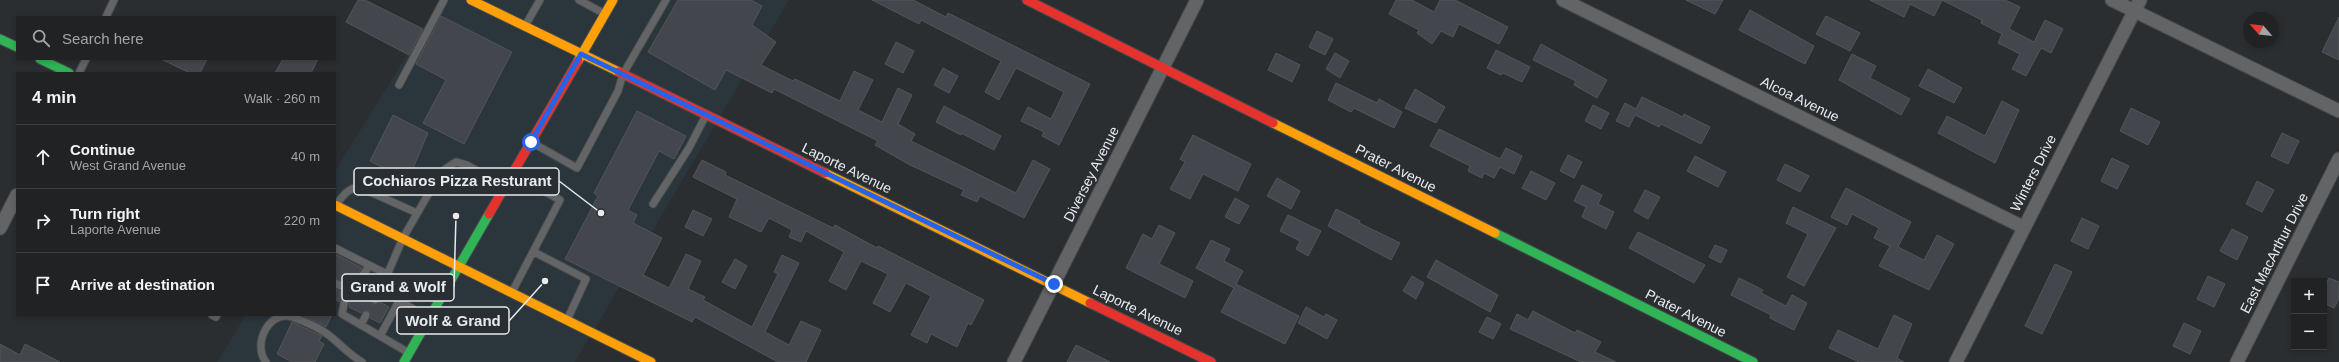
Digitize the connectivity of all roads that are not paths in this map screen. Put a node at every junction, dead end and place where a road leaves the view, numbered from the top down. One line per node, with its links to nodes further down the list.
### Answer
1 (114, 0): 14 (lane)
2 (444, 0): 25 (lane)
3 (471, 0): 15 (street, Laporte Avenue)
4 (540, 0): 15 (lane)
5 (578, 0): 13 (lane)
6 (613, 0): 13 (street)
7 (666, 0): 24 (lane)
8 (1027, 0): 21 (street, Prater Avenue)
9 (1197, 0): 21 (street, Diversey Avenue)
10 (1563, 0): 38 (street, Alcoa Avenue)
11 (2112, 0): 12 (street)
12 (2138, 6): 26 (street); 38 (street, Winters Drive)
13 (605, 14): 18 (street)
14 (106, 16)
15 (525, 27): 18 (street, Laporte Avenue)
16 (0, 39): 17 (street)
17 (16, 47)
18 (581, 54): 24 (street, Laporte Avenue); 28 (street)
19 (42, 60): 22 (street)
20 (86, 60): 23 (lane)
21 (1163, 68): 47 (street, Diversey Avenue); 66 (street, Prater Avenue)
22 (67, 72)
23 (80, 72)
24 (623, 74): 27 (street, Laporte Avenue); 28 (lane)
25 (399, 85)
26 (2339, 111)
27 (706, 115): 33 (lane); 47 (street, Laporte Avenue)
28 (531, 142): 30 (street)
29 (2339, 159): 68 (street, East MacArthur Drive)
30 (513, 174): 31 (street); 41 (lane)
31 (506, 187): 36 (lane); 43 (street)
32 (16, 197): 37 (street)
33 (654, 204)
34 (336, 205): 36 (lane)
35 (336, 206): 39 (street)
36 (417, 213): 39 (lane)
37 (0, 228)
38 (2023, 228): 67 (street, Winters Drive)
39 (403, 238): 43 (street); 44 (lane)
40 (336, 249): 42 (lane)
41 (534, 252): 49 (lane); 56 (lane)
42 (369, 266): 44 (lane); 45 (lane)
43 (460, 267): 49 (street); 55 (street)
44 (387, 274): 48 (lane)
45 (363, 275)
46 (336, 284): 53 (lane)
47 (1054, 284): 64 (street, Diversey Avenue); 65 (street, Laporte Avenue)
48 (381, 289): 50 (lane); 51 (lane)
49 (512, 292): 56 (street)
50 (375, 300)
51 (399, 300): 55 (lane); 58 (lane)
52 (347, 305): 53 (lane)
53 (342, 314): 57 (lane)
54 (366, 315): 57 (lane)
55 (429, 319): 59 (street)
56 (566, 320): 63 (street)
57 (361, 325): 58 (lane)
58 (380, 336): 59 (lane)
59 (409, 353): 62 (street)
60 (266, 362): 61 (lane)
61 (362, 362)
62 (404, 362)
63 (651, 362)
64 (1014, 362)
65 (1211, 362)
66 (1753, 362)
67 (1956, 362)
68 (2237, 362)

